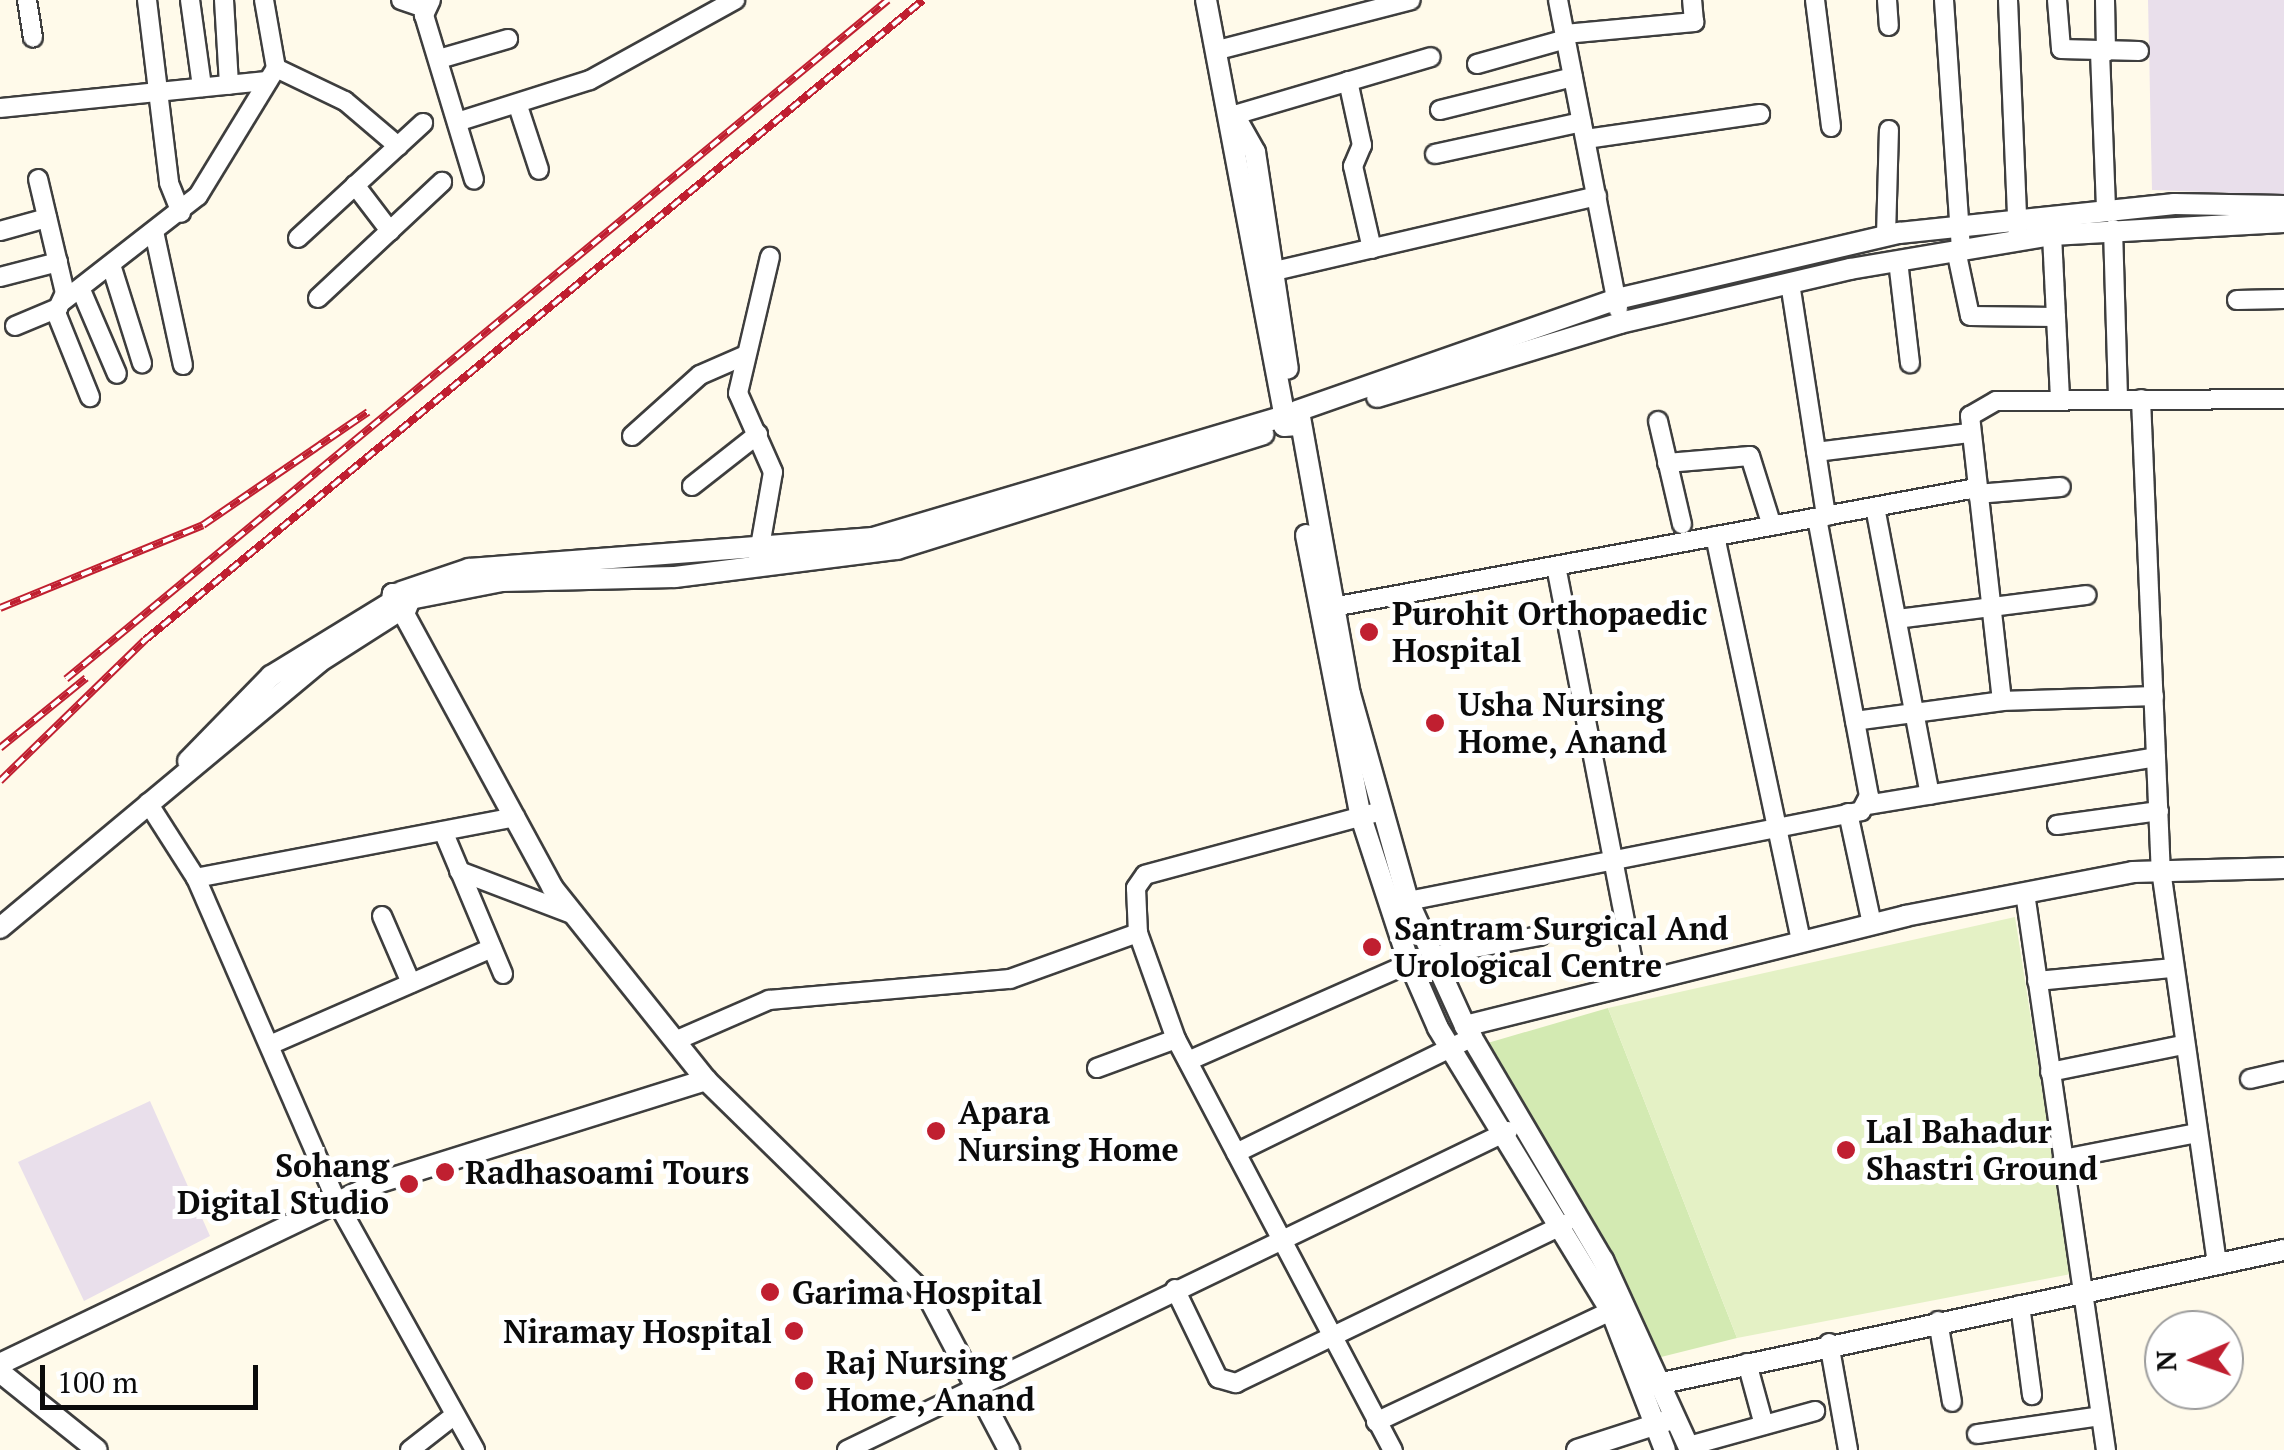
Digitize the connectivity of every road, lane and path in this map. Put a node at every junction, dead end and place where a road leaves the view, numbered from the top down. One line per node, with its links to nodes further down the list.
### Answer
1 (28, 0): 23 (street)
2 (147, 0): 36 (street)
3 (190, 0): 35 (street)
4 (224, 0): 34 (street)
5 (264, 0): 31 (street)
6 (401, 0): 19 (street)
7 (735, 0): 37 (street)
8 (1206, 0): 25 (street)
9 (1412, 0): 18 (street)
10 (1558, 0): 22 (street)
11 (1692, 0): 22 (street)
12 (1815, 0): 44 (street)
13 (1887, 0): 21 (street)
14 (1944, 0): 61 (street)
15 (2008, 0): 57 (street)
16 (2057, 0): 26 (street)
17 (2105, 0): 26 (street)
18 (1387, 3): 20 (street)
19 (427, 4): 29 (street)
20 (1354, 7): 25 (street)
21 (1889, 26)
22 (1565, 37): 30 (street); 32 (street)
23 (34, 38)
24 (508, 39): 29 (street)
25 (1218, 50): 41 (street)
26 (2103, 52): 27 (street); 59 (street)
27 (2139, 52)
28 (1431, 57): 33 (street)
29 (439, 59): 42 (street)
30 (1477, 64)
31 (272, 74): 34 (street); 47 (street); 56 (street)
32 (1573, 78): 39 (street); 45 (street)
33 (1348, 81): 41 (street); 69 (street)
34 (229, 84): 35 (street)
35 (202, 87): 36 (street)
36 (158, 91): 38 (street); 56 (street)
37 (518, 106): 42 (street); 49 (street)
38 (0, 108)
39 (1440, 110)
40 (1760, 114): 45 (street)
41 (1234, 115): 75 (street)
42 (457, 122): 51 (street)
43 (423, 123): 47 (street)
44 (1832, 127)
45 (1584, 130): 48 (street); 54 (street)
46 (1889, 130): 65 (street)
47 (398, 146): 53 (street)
48 (1435, 154)
49 (539, 170)
50 (38, 180): 58 (street)
51 (474, 180)
52 (442, 182): 62 (street)
53 (356, 185): 62 (street); 67 (street)
54 (1598, 196): 69 (street); 81 (street)
55 (2284, 206): 59 (street)
56 (181, 213): 64 (street)
57 (2017, 217): 59 (street); 61 (street); 68 (street)
58 (48, 218): 63 (street); 73 (street)
59 (2109, 220): 60 (street); 66 (street); 94 (street)
60 (2284, 222)
61 (1959, 224): 65 (street); 70 (street)
62 (390, 230): 79 (street)
63 (0, 231)
64 (155, 236): 74 (street); 90 (street)
65 (1886, 236): 81 (street)
66 (2052, 236): 68 (street); 84 (street)
67 (298, 238)
68 (2018, 241): 70 (street)
69 (1372, 249): 75 (street)
70 (1958, 249): 72 (street); 84 (street)
71 (770, 257): 87 (street)
72 (1898, 260): 77 (street); 89 (street)
73 (58, 262): 76 (street); 83 (street)
74 (112, 268): 78 (street); 88 (street)
75 (1267, 273): 97 (street)
76 (0, 277)
77 (1790, 283): 85 (street); 102 (street)
78 (80, 290): 83 (street); 91 (street)
79 (318, 298)
80 (2284, 299): 82 (street)
81 (1617, 300): 85 (street); 97 (street)
82 (2238, 300)
83 (59, 306): 86 (street); 92 (street)
84 (2056, 317): 93 (street)
85 (1620, 323): 97 (street)
86 (15, 326)
87 (746, 354): 100 (street); 101 (street)
88 (142, 363)
89 (1910, 363)
90 (183, 365)
91 (116, 374)
92 (90, 397)
93 (2060, 399): 94 (street); 99 (street)
94 (2118, 399): 95 (street)
95 (2141, 399): 96 (street); 119 (street)
96 (2284, 400)
97 (1291, 419): 112 (street); 117 (street)
98 (1658, 421): 103 (street)
99 (1969, 432): 102 (street); 106 (street)
100 (758, 434): 104 (street); 112 (street)
101 (632, 436)
102 (1816, 452): 108 (street)
103 (1667, 463): 109 (street); 110 (street)
104 (692, 486)
105 (2061, 487): 106 (street)
106 (1976, 491): 107 (street); 116 (street)
107 (1875, 506): 108 (street); 118 (street)
108 (1821, 517): 110 (street); 122 (street)
109 (1682, 524)
110 (1772, 526): 111 (street)
111 (1715, 536): 113 (street); 132 (street)
112 (758, 561): 115 (street)
113 (1556, 566): 117 (street); 134 (street)
114 (2086, 595): 116 (street)
115 (400, 605): 125 (street); 130 (street)
116 (1994, 607): 118 (street); 120 (street)
117 (1326, 608): 129 (street)
118 (1897, 620): 121 (street)
119 (2154, 696): 120 (street); 123 (street)
120 (2002, 702): 121 (street)
121 (1915, 714): 122 (street); 124 (street)
122 (1854, 721): 126 (street)
123 (2156, 757): 124 (street); 127 (street)
124 (1930, 795): 126 (street)
125 (157, 797): 138 (street); 144 (street)
126 (1867, 805): 128 (street)
127 (2159, 811): 131 (street); 136 (street)
128 (1848, 813): 132 (street); 143 (street)
129 (1370, 814): 140 (street); 145 (street); 150 (street)
130 (515, 818): 133 (street); 141 (street)
131 (2057, 825)
132 (1776, 827): 134 (street); 147 (street)
133 (443, 831): 137 (street); 138 (street)
134 (1613, 860): 140 (street); 155 (street)
135 (2284, 868): 136 (street)
136 (2161, 870): 139 (street); 151 (street)
137 (460, 871): 141 (street); 148 (street)
138 (196, 878): 160 (street)
139 (2025, 893): 143 (street); 153 (street)
140 (1408, 902): 149 (street)
141 (572, 914): 158 (street)
142 (382, 916): 154 (street)
143 (1872, 924): 147 (street)
144 (0, 928)
145 (1138, 932): 157 (street); 158 (street)
146 (1540, 936): 149 (street)
147 (1801, 942): 155 (street)
148 (492, 948): 152 (street); 154 (street)
149 (1431, 956): 156 (street)
150 (1410, 963): 161 (street); 162 (street)
151 (2173, 968): 153 (street); 159 (street)
152 (502, 974)
153 (2038, 981): 165 (street)
154 (410, 983): 160 (street)
155 (1638, 983): 156 (street)
156 (1470, 1032): 161 (street); 188 (street)
157 (1176, 1038): 162 (street); 163 (street)
158 (676, 1040): 167 (street)
159 (2183, 1044): 165 (street); 169 (street)
160 (270, 1045): 172 (street)
161 (1450, 1048): 168 (street); 170 (street)
162 (1188, 1062): 170 (street)
163 (1097, 1068)
164 (2284, 1071): 166 (street)
165 (2050, 1072): 171 (street)
166 (2250, 1079)
167 (706, 1080): 172 (street); 187 (street)
168 (1508, 1131): 173 (street); 174 (street)
169 (2197, 1133): 171 (street); 176 (street)
170 (1236, 1153): 174 (street)
171 (2063, 1159): 178 (street)
172 (337, 1202): 185 (street); 195 (street)
173 (1565, 1224): 180 (street); 182 (street)
174 (1285, 1238): 177 (street); 182 (street)
175 (2284, 1250): 176 (street)
176 (2218, 1265): 178 (street)
177 (1174, 1288): 182 (street); 187 (street)
178 (2082, 1293): 179 (street); 193 (street)
179 (2020, 1305): 181 (street); 190 (street)
180 (1610, 1311): 189 (street); 196 (street)
181 (1938, 1322): 183 (street); 191 (street)
182 (1335, 1336): 196 (street)
183 (1828, 1343): 184 (street); 201 (street)
184 (1747, 1363): 188 (street); 198 (street)
185 (0, 1364)
186 (0, 1372): 202 (street)
187 (979, 1382): 205 (street); 206 (street)
188 (1664, 1382): 189 (street); 194 (street)
189 (1642, 1388): 197 (street)
190 (2032, 1396)
191 (1952, 1402)
192 (1815, 1411): 198 (street)
193 (2100, 1416): 199 (street); 210 (street)
194 (1678, 1417): 197 (street); 200 (street)
195 (450, 1418): 203 (street); 204 (street)
196 (1376, 1422): 207 (street)
197 (1656, 1424): 208 (street); 209 (street)
198 (1764, 1425): 200 (street)
199 (1977, 1434)
200 (1690, 1448)
201 (1844, 1449)
202 (97, 1450)
203 (410, 1450)
204 (475, 1450)
205 (847, 1450)
206 (1009, 1450)
207 (1393, 1450)
208 (1577, 1450)
209 (1664, 1450)
210 (2106, 1450)

